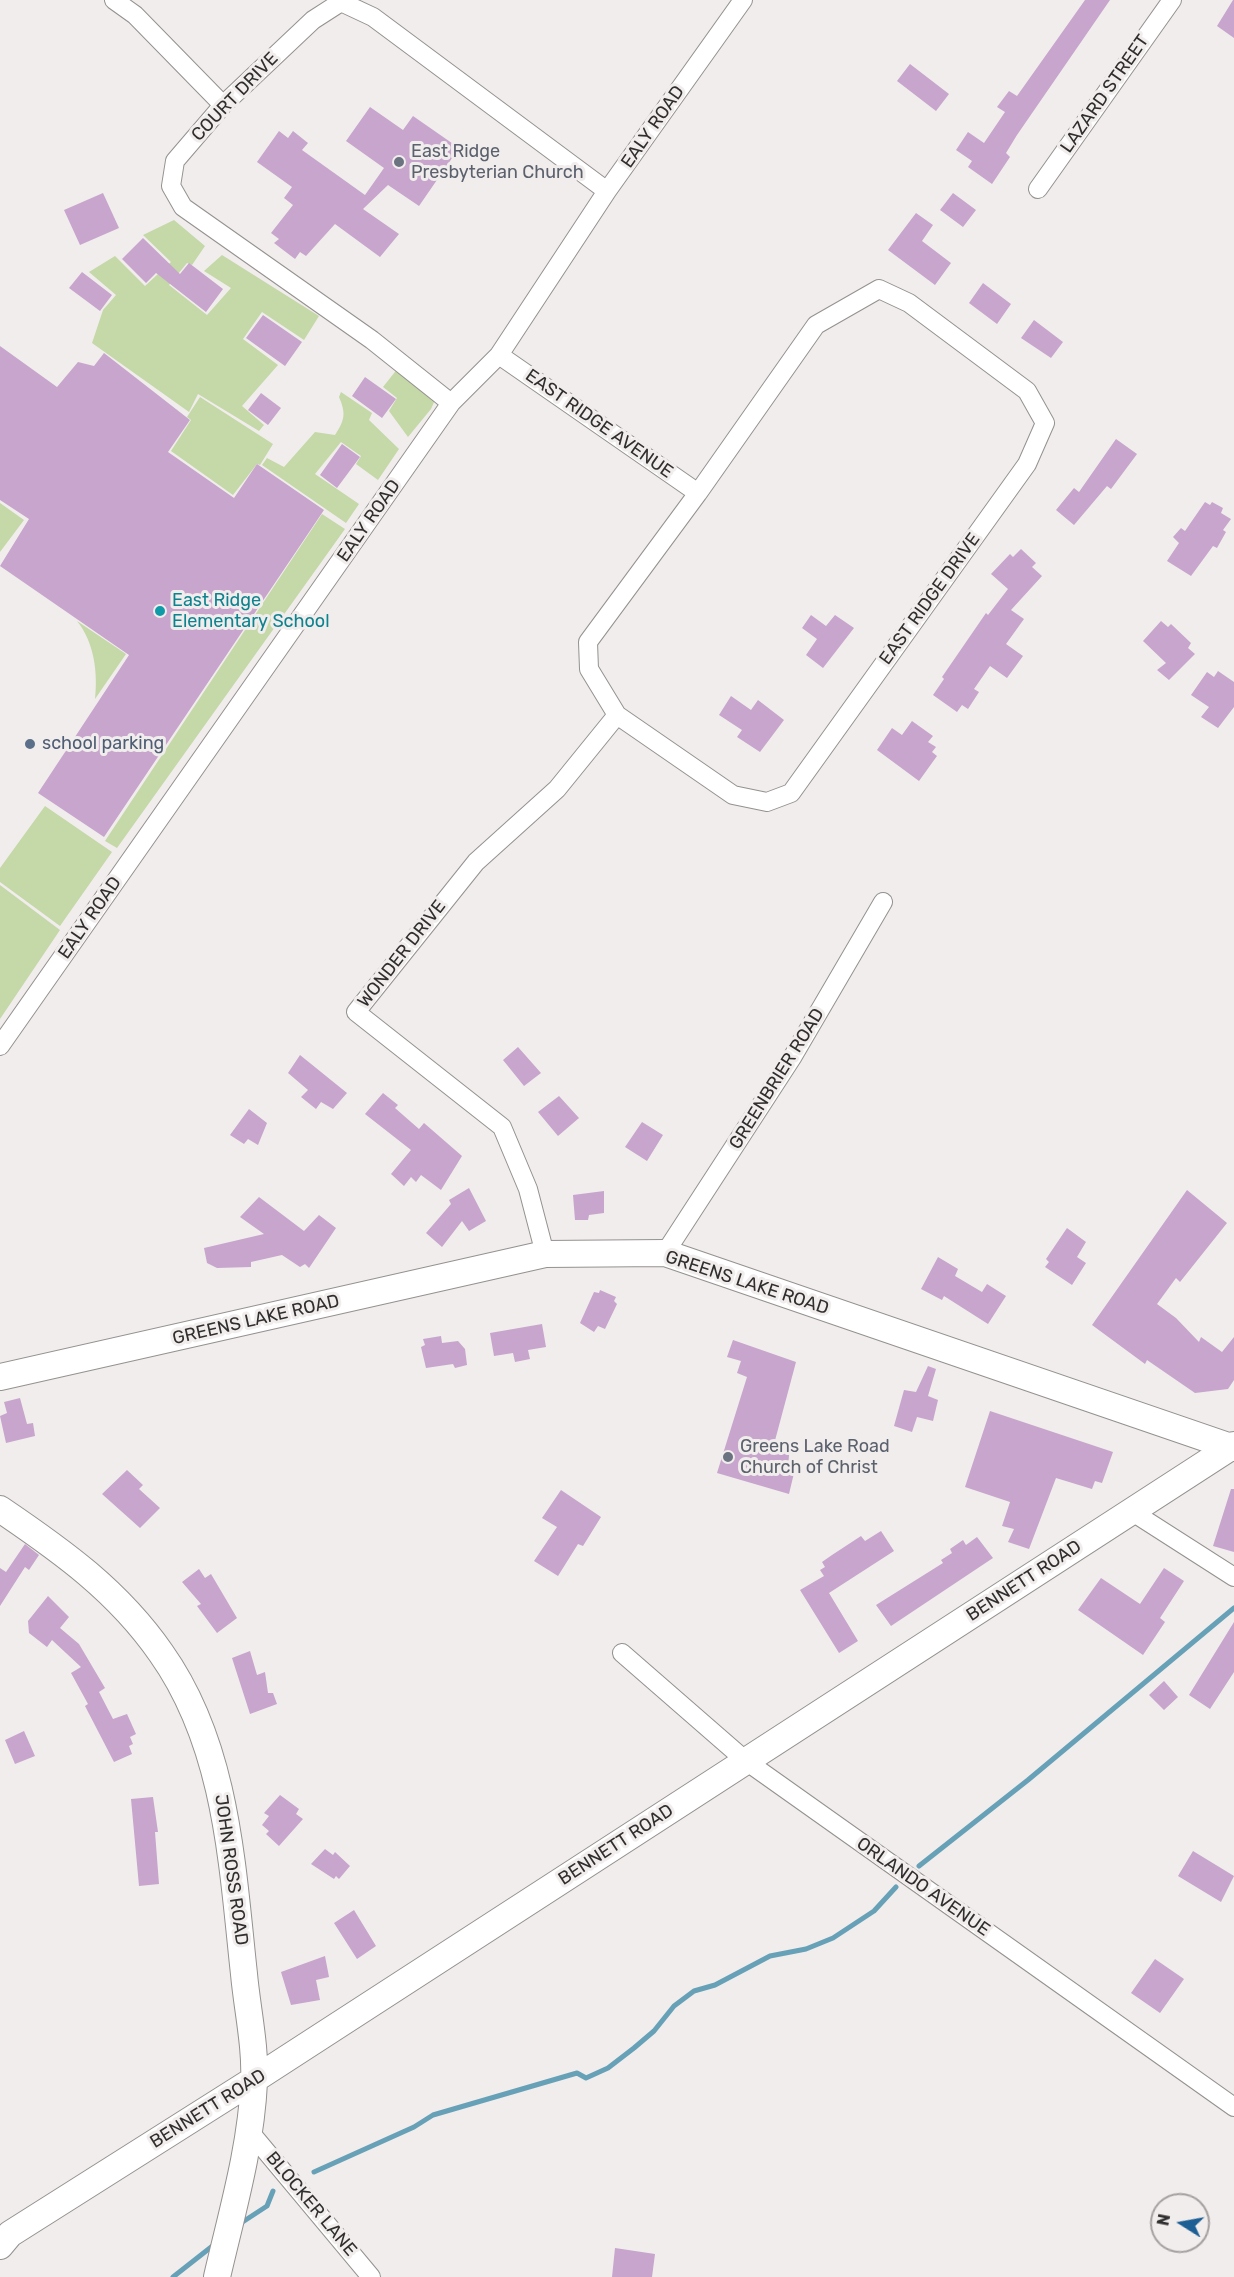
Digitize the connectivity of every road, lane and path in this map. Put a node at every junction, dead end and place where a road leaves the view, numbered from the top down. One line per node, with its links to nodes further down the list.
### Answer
1 (114, 0): 4 (street)
2 (1172, 0): 5 (street, LAZARD STREET)
3 (740, 1): 6 (street, EALY ROAD)
4 (223, 105): 6 (street, COURT DRIVE); 8 (street, COURT DRIVE)
5 (1038, 189)
6 (608, 191): 7 (street, EALY ROAD)
7 (499, 355): 8 (street, EALY ROAD); 9 (street, EAST RIDGE AVENUE)
8 (451, 404): 12 (street, EALY ROAD)
9 (698, 493): 10 (street, EAST RIDGE DRIVE); 10 (street, EAST RIDGE DRIVE)
10 (616, 715): 14 (street, WONDER DRIVE)
11 (883, 902): 13 (street, GREENBRIER ROAD)
12 (0, 1046)
13 (665, 1253): 14 (street, GREENS LAKE ROAD); 16 (street, GREENS LAKE ROAD)
14 (545, 1254): 15 (street, GREENS LAKE ROAD)
15 (0, 1377)
16 (1233, 1447): 18 (street, BENNETT ROAD)
17 (0, 1509): 22 (street, JOHN ROSS ROAD)
18 (1131, 1511): 19 (street); 21 (street, BENNETT ROAD)
19 (1234, 1577)
20 (622, 1653): 21 (street, ORLANDO AVENUE)
21 (746, 1761): 22 (street, BENNETT ROAD); 23 (street, ORLANDO AVENUE)
22 (255, 2079): 24 (street, JOHN ROSS ROAD); 25 (street, BENNETT ROAD)
23 (1234, 2107)
24 (250, 2132): 26 (street, JOHN ROSS ROAD); 27 (street, BLOCKER LANE)
25 (0, 2246)
26 (217, 2277)
27 (371, 2277)

